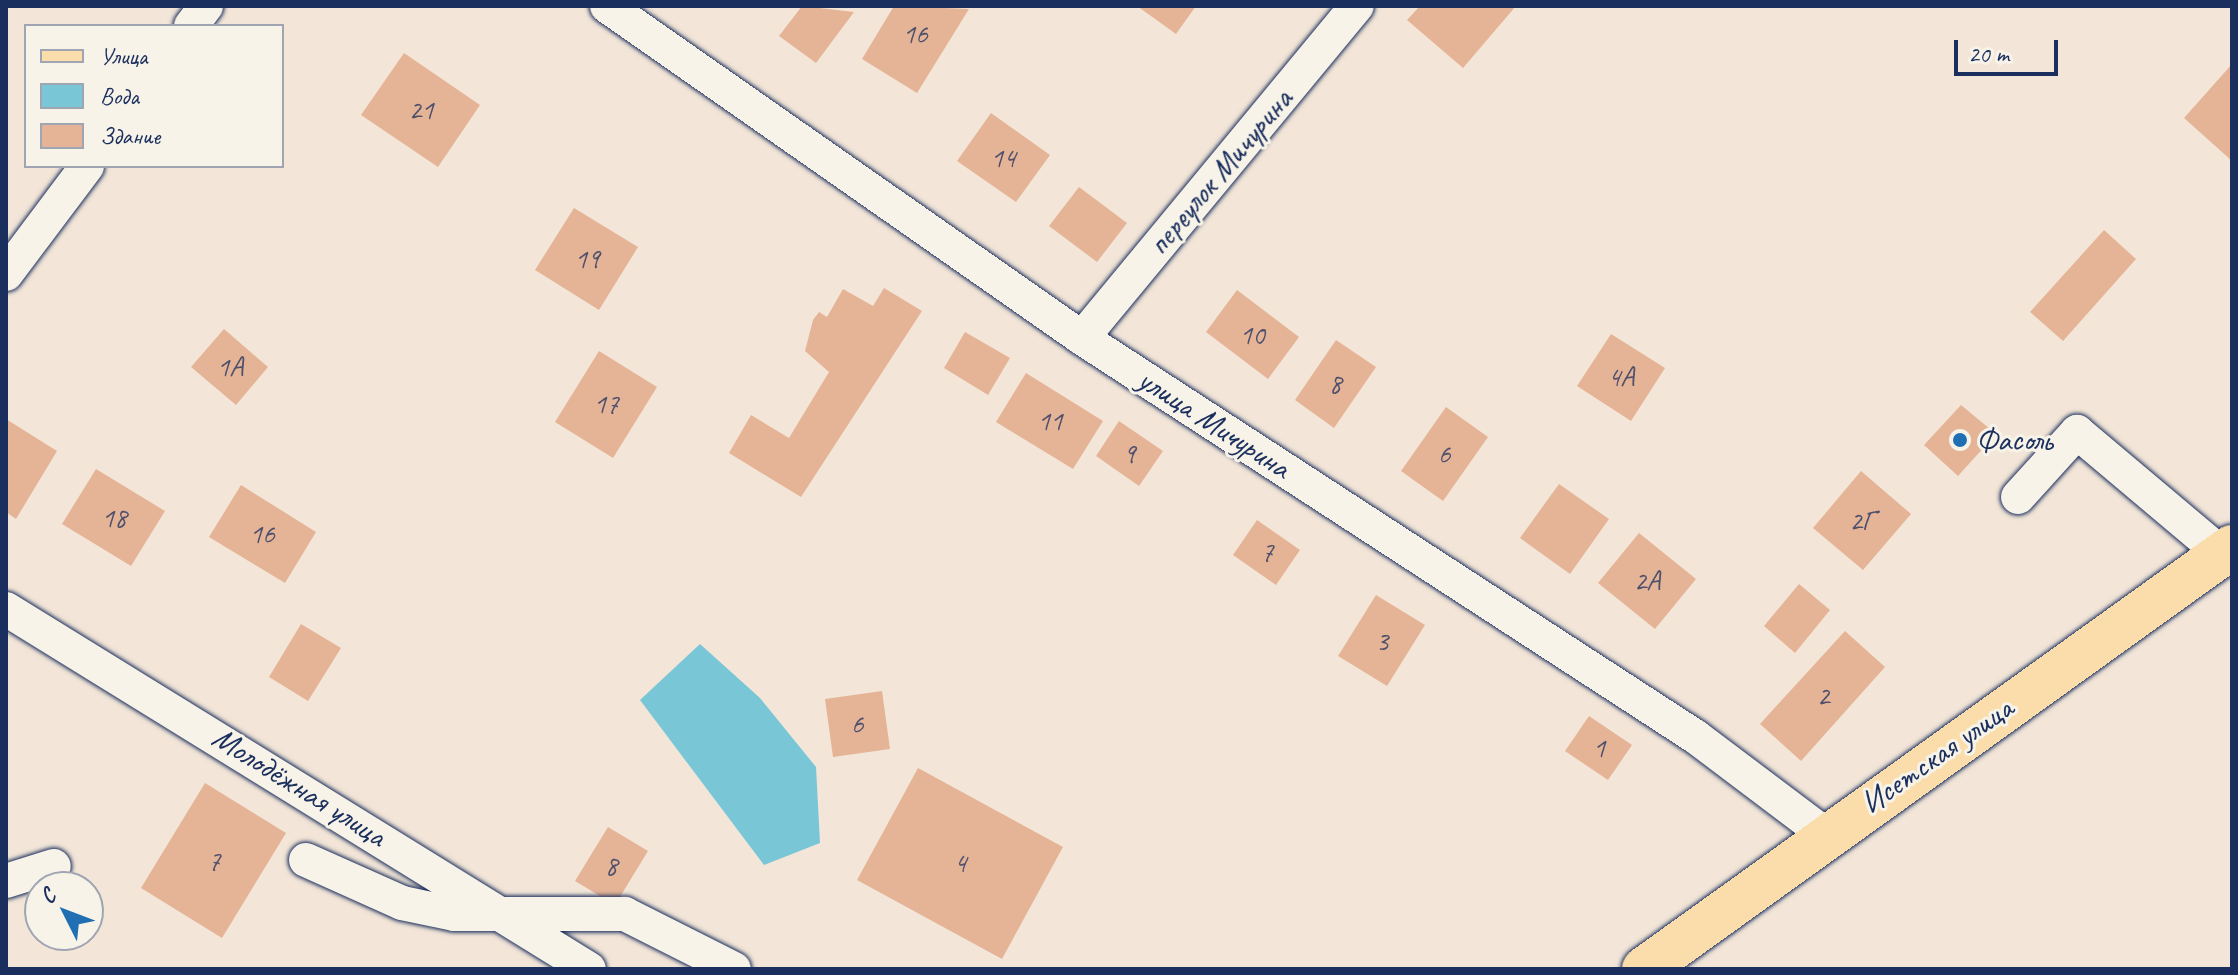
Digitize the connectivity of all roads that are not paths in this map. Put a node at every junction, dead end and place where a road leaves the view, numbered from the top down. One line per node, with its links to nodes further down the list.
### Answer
1 (206, 6): 4 (street)
2 (607, 6): 7 (street, улица Мичурина)
3 (1357, 6): 7 (street, переулок Мичурина)
4 (192, 24)
5 (86, 168): 6 (street)
6 (6, 274)
7 (1082, 338): 11 (street, улица Мичурина)
8 (2018, 497): 9 (street)
9 (2227, 550): 11 (main road, Исетская улица)
10 (6, 609): 15 (street, Молодёжная улица)
11 (1826, 835): 18 (main road, Исетская улица)
12 (306, 860): 15 (street)
13 (54, 866): 14 (street)
14 (6, 881)
15 (506, 916): 16 (street, Молодёжная улица); 17 (street)
16 (589, 969)
17 (734, 969)
18 (1644, 969)

